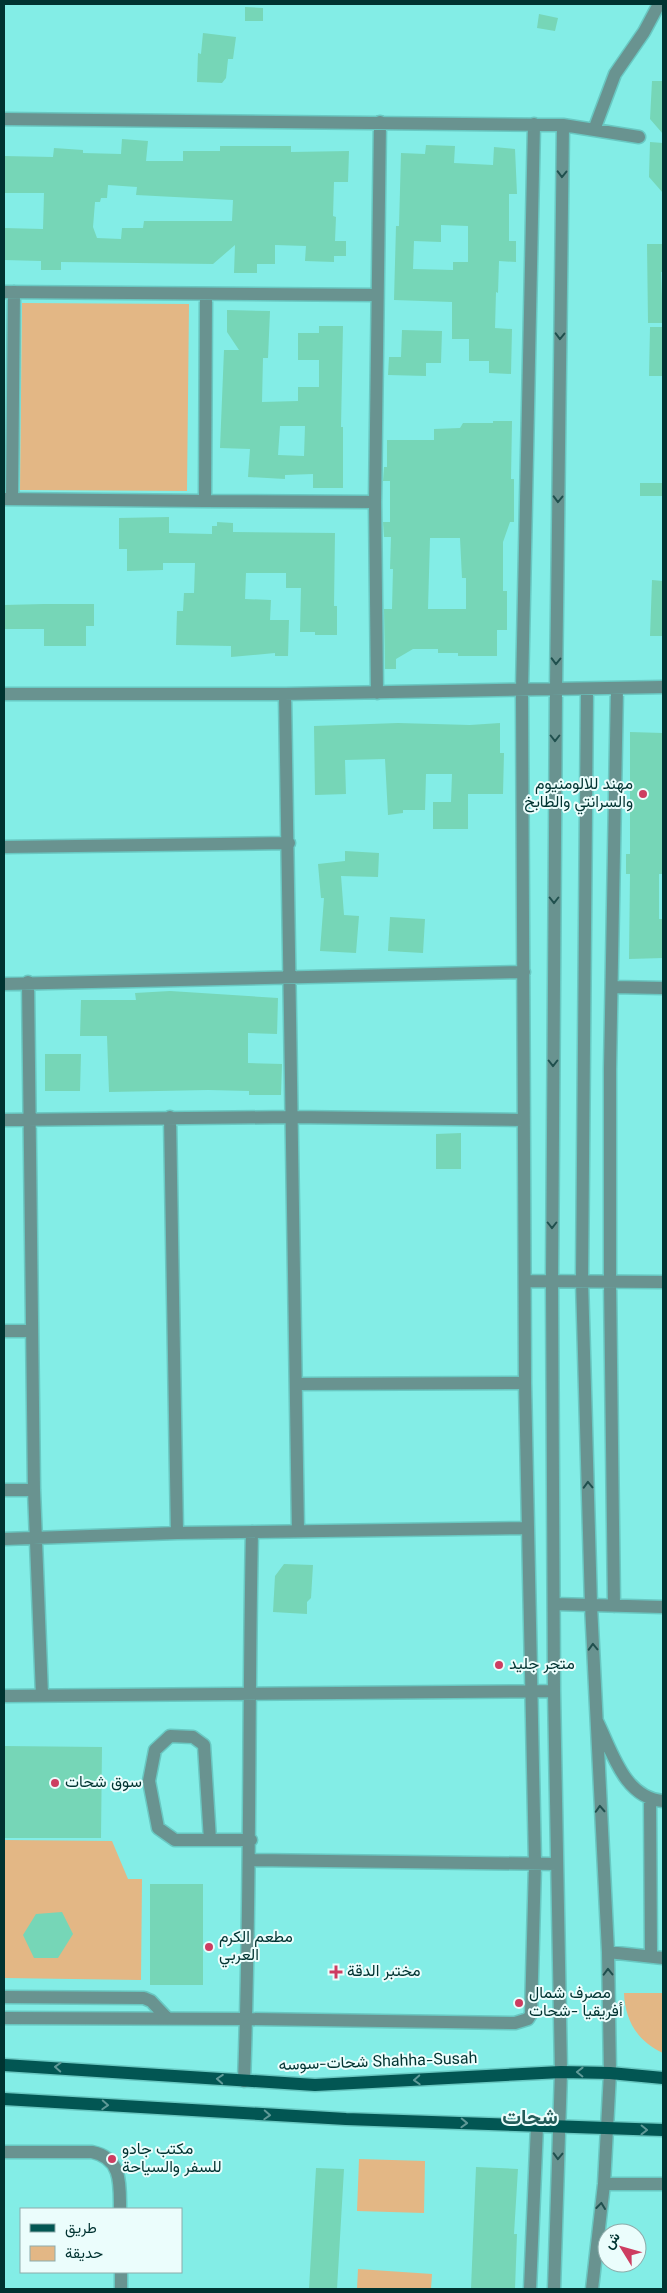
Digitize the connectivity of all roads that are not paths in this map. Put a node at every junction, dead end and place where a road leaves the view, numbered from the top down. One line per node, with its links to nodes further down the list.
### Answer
1 (659, 4): 6 (street)
2 (4, 119): 3 (street)
3 (380, 122): 4 (street); 10 (street)
4 (534, 124): 5 (street); 18 (street)
5 (563, 125): 6 (street); 16 (street, one-way to 16)
6 (594, 130): 7 (street)
7 (639, 136)
8 (9, 292): 9 (street); 11 (street)
9 (206, 294): 10 (street); 12 (street)
10 (377, 295): 13 (street)
11 (8, 499): 12 (street)
12 (205, 501): 13 (street)
13 (375, 502): 19 (street)
14 (663, 687): 15 (street)
15 (617, 688): 17 (street); 28 (street)
16 (556, 689): 17 (street); 18 (street); 37 (street, one-way to 37)
17 (587, 689): 35 (street)
18 (522, 690): 19 (street); 24 (street)
19 (377, 692): 21 (street)
20 (4, 694): 21 (street)
21 (285, 694): 22 (street)
22 (289, 843): 23 (street); 25 (street)
23 (4, 847)
24 (524, 972): 25 (street); 34 (street)
25 (289, 976): 26 (street); 31 (street)
26 (28, 982): 27 (street); 33 (street)
27 (4, 984)
28 (613, 987): 29 (street); 38 (street)
29 (663, 988)
30 (170, 1117): 31 (street); 33 (street); 49 (street)
31 (291, 1117): 34 (street); 43 (street)
32 (4, 1120): 33 (street)
33 (30, 1120): 40 (street)
34 (523, 1120): 36 (street)
35 (582, 1280): 37 (street); 38 (street); 53 (street, one-way to 35)
36 (525, 1281): 37 (street); 42 (street)
37 (552, 1281): 52 (street)
38 (610, 1281): 39 (street); 54 (street)
39 (663, 1282)
40 (31, 1331): 41 (street); 45 (street)
41 (4, 1332)
42 (525, 1383): 43 (street); 46 (street)
43 (297, 1384): 47 (street)
44 (4, 1490): 45 (street)
45 (34, 1490): 50 (street)
46 (528, 1528): 47 (street); 56 (street)
47 (298, 1531): 48 (street)
48 (252, 1532): 49 (street); 58 (street)
49 (177, 1533): 50 (street)
50 (37, 1538): 51 (street); 59 (street)
51 (4, 1539)
52 (554, 1604): 53 (street); 57 (street)
53 (591, 1605): 54 (street); 61 (street, one-way to 53)
54 (614, 1606): 55 (street)
55 (663, 1607)
56 (530, 1692): 57 (street); 58 (street); 66 (street)
57 (554, 1692): 67 (street)
58 (249, 1694): 59 (street); 64 (street)
59 (42, 1695): 60 (street)
60 (4, 1696)
61 (596, 1718): 62 (street); 68 (street, one-way to 61)
62 (657, 1800): 69 (street)
63 (210, 1840): 63 (street); 64 (street)
64 (250, 1840): 65 (street)
65 (250, 1860): 66 (street); 73 (street)
66 (535, 1864): 67 (street); 73 (street)
67 (557, 1864): 75 (street)
68 (608, 1952): 69 (street); 76 (street, one-way to 68)
69 (657, 1957)
70 (4, 1998): 72 (street)
71 (4, 2018): 72 (street)
72 (168, 2019): 73 (street)
73 (247, 2019): 78 (street)
74 (4, 2065): 78 (main road, شحات-سوسه Shahha-Susah, one-way to 74)
75 (560, 2072): 76 (main road, شحات-سوسه Shahha-Susah, one-way to 75); 78 (main road, شحات-سوسه Shahha-Susah, one-way to 78); 81 (street)
76 (610, 2073): 77 (main road, شحات-سوسه Shahha-Susah); 82 (street)
77 (663, 2078)
78 (244, 2081)
79 (4, 2099): 80 (main road, one-way to 80)
80 (537, 2126): 81 (main road); 90 (street)
81 (558, 2127): 82 (main road); 91 (street, one-way to 91)
82 (608, 2129): 83 (main road, one-way to 83); 85 (street)
83 (663, 2130)
84 (4, 2152): 87 (street)
85 (604, 2184): 86 (street); 92 (street, one-way to 85)
86 (663, 2184)
87 (120, 2208)
88 (121, 2273): 89 (street)
89 (121, 2289)
90 (530, 2289)
91 (554, 2289)
92 (592, 2289)

